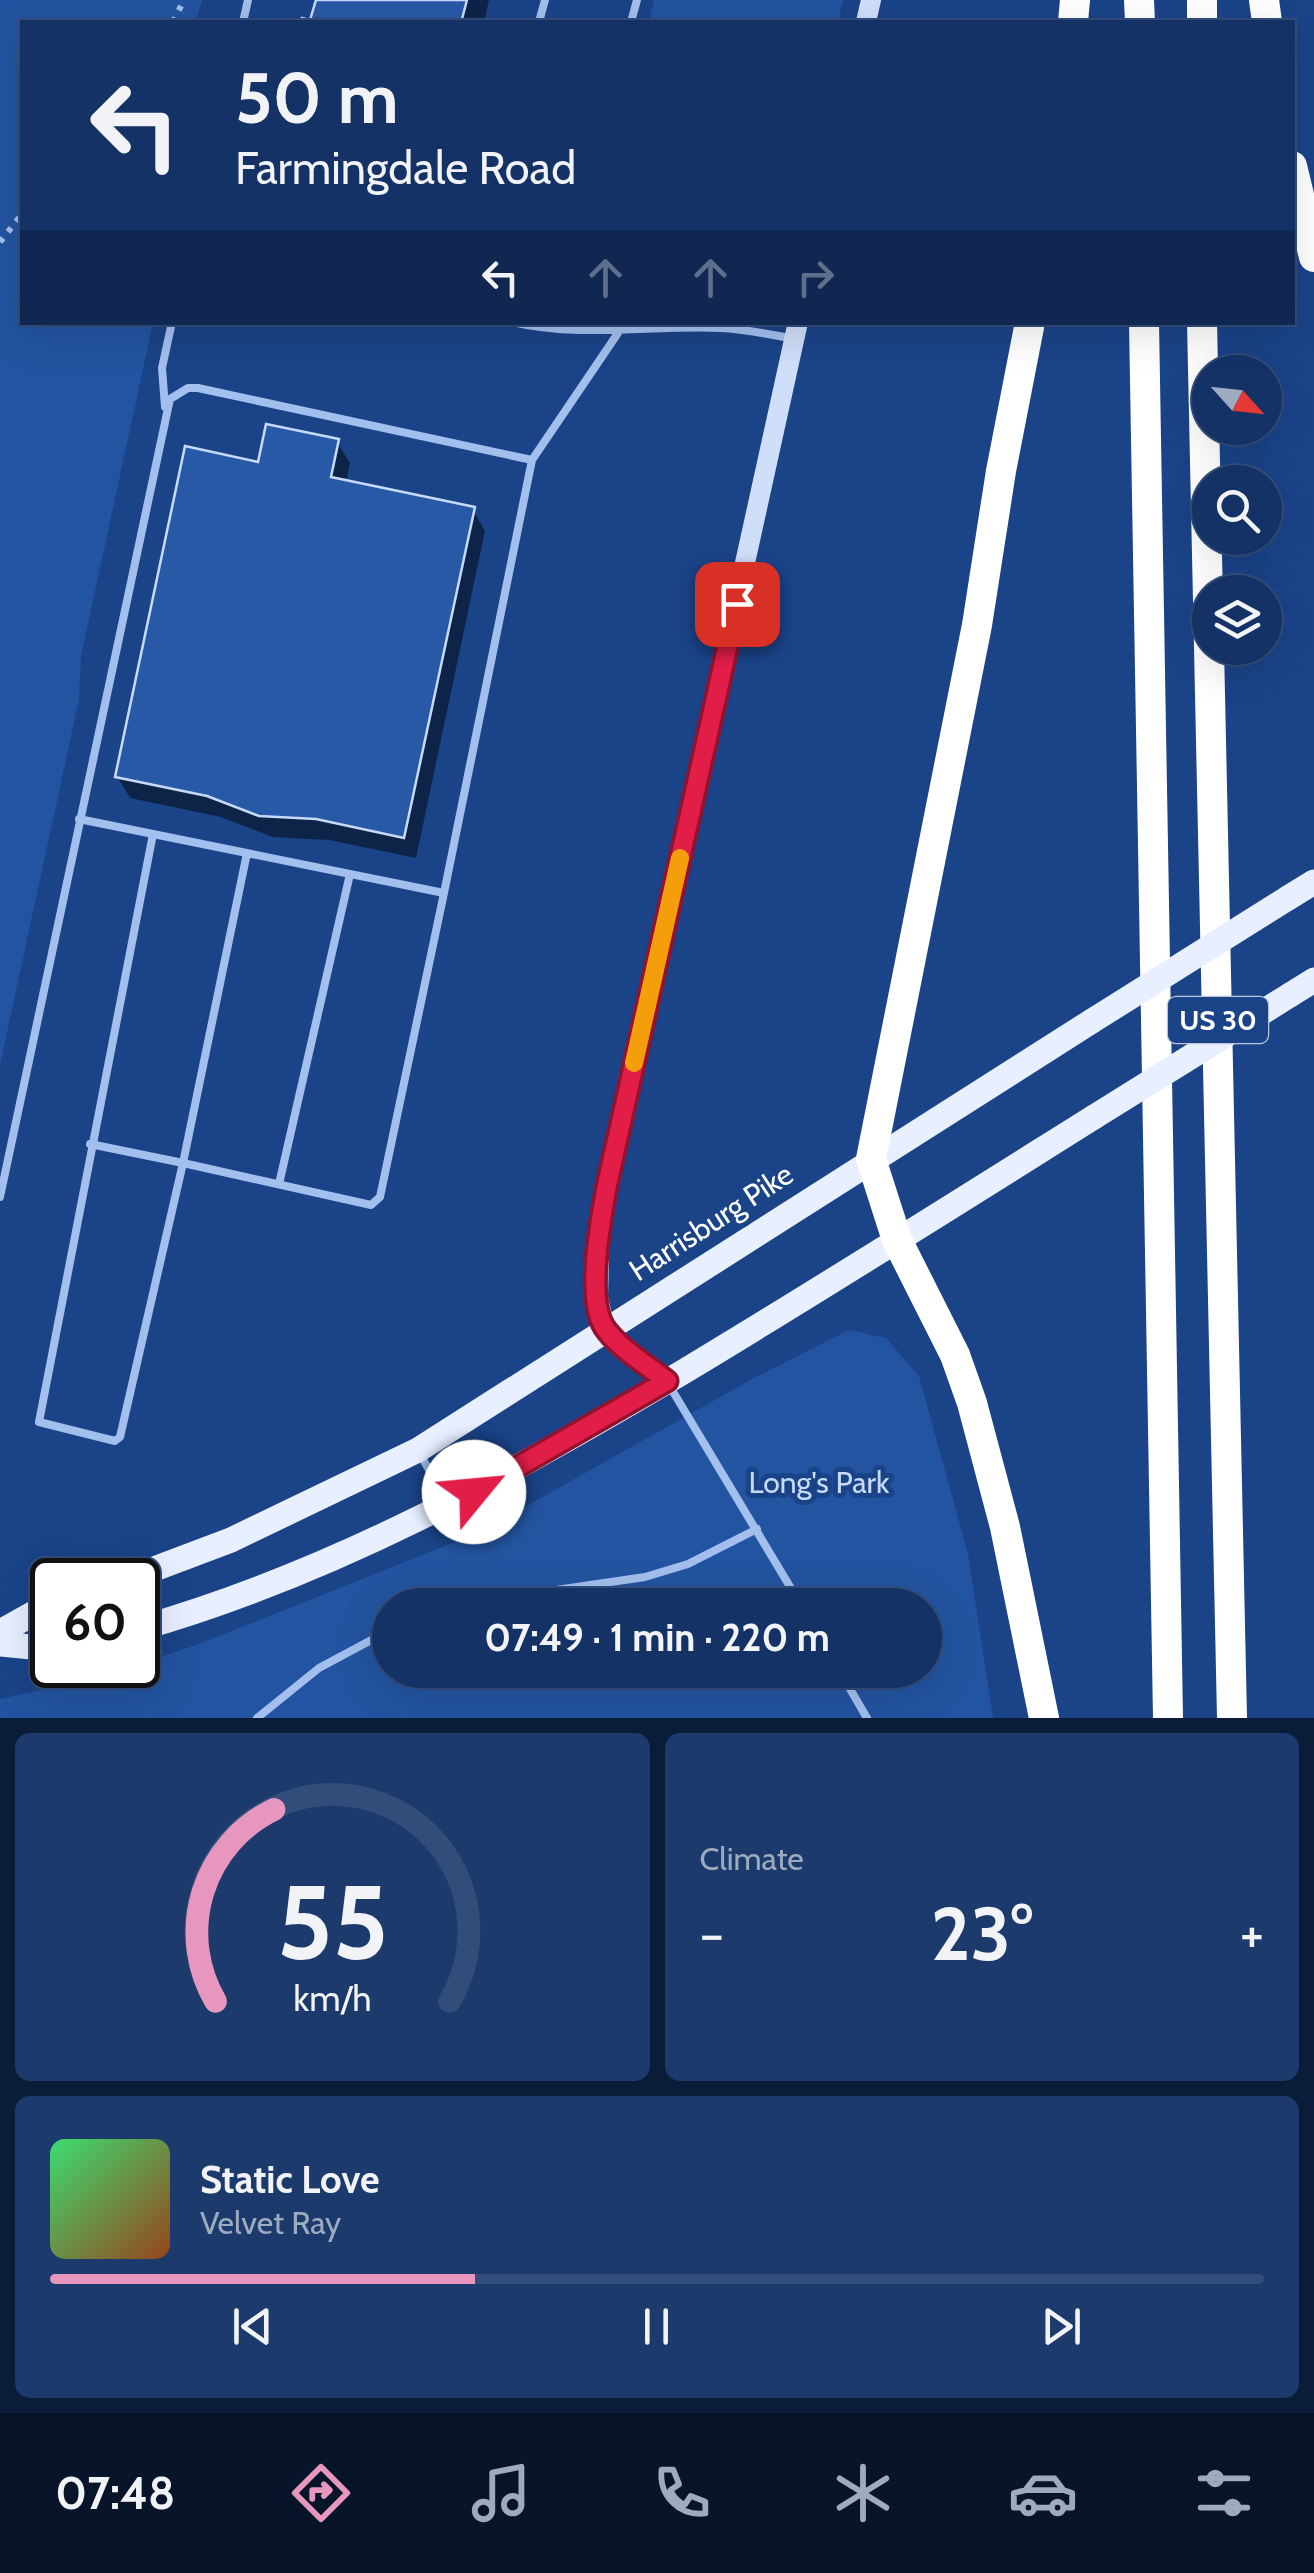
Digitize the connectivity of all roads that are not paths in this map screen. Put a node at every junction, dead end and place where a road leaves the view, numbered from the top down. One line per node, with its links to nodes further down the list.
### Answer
1 (1295, 178): 2 (highway)
2 (1314, 257)
3 (171, 325): 10 (lane)
4 (524, 325): 9 (lane)
5 (1029, 325): 20 (highway)
6 (1144, 325): 43 (highway, US 30)
7 (1202, 325): 44 (highway, US 30)
8 (796, 330): 9 (lane); 25 (street)
9 (618, 333): 11 (lane)
10 (166, 409): 11 (lane); 12 (lane)
11 (532, 460): 17 (lane)
12 (79, 819): 13 (lane); 23 (lane)
13 (153, 834): 14 (lane); 19 (lane)
14 (247, 853): 15 (lane); 21 (lane)
15 (350, 874): 17 (lane); 22 (lane)
16 (1314, 882): 20 (main road, Harrisburg Pike, bridge)
17 (444, 893): 22 (lane)
18 (1314, 980): 24 (main road, bridge)
19 (90, 1144): 21 (lane); 21 (lane)
20 (871, 1159): 24 (highway); 25 (main road, Harrisburg Pike)
21 (182, 1162): 22 (lane)
22 (279, 1184)
23 (0, 1197)
24 (897, 1240): 26 (main road); 42 (highway)
25 (605, 1330): 26 (street); 27 (main road, Harrisburg Pike)
26 (667, 1381): 28 (main road); 29 (lane)
27 (418, 1450): 28 (lane); 30 (main road, Harrisburg Pike)
28 (450, 1506): 34 (main road)
29 (757, 1529): 31 (lane); 32 (lane)
30 (160, 1567)
31 (574, 1588)
32 (791, 1588)
33 (30, 1615): 35 (main road)
34 (160, 1621)
35 (0, 1632)
36 (372, 1640): 40 (lane)
37 (0, 1644): 38 (main road)
38 (30, 1647)
39 (850, 1688): 41 (lane)
40 (257, 1718)
41 (867, 1718)
42 (1044, 1718)
43 (1168, 1718)
44 (1232, 1718)

